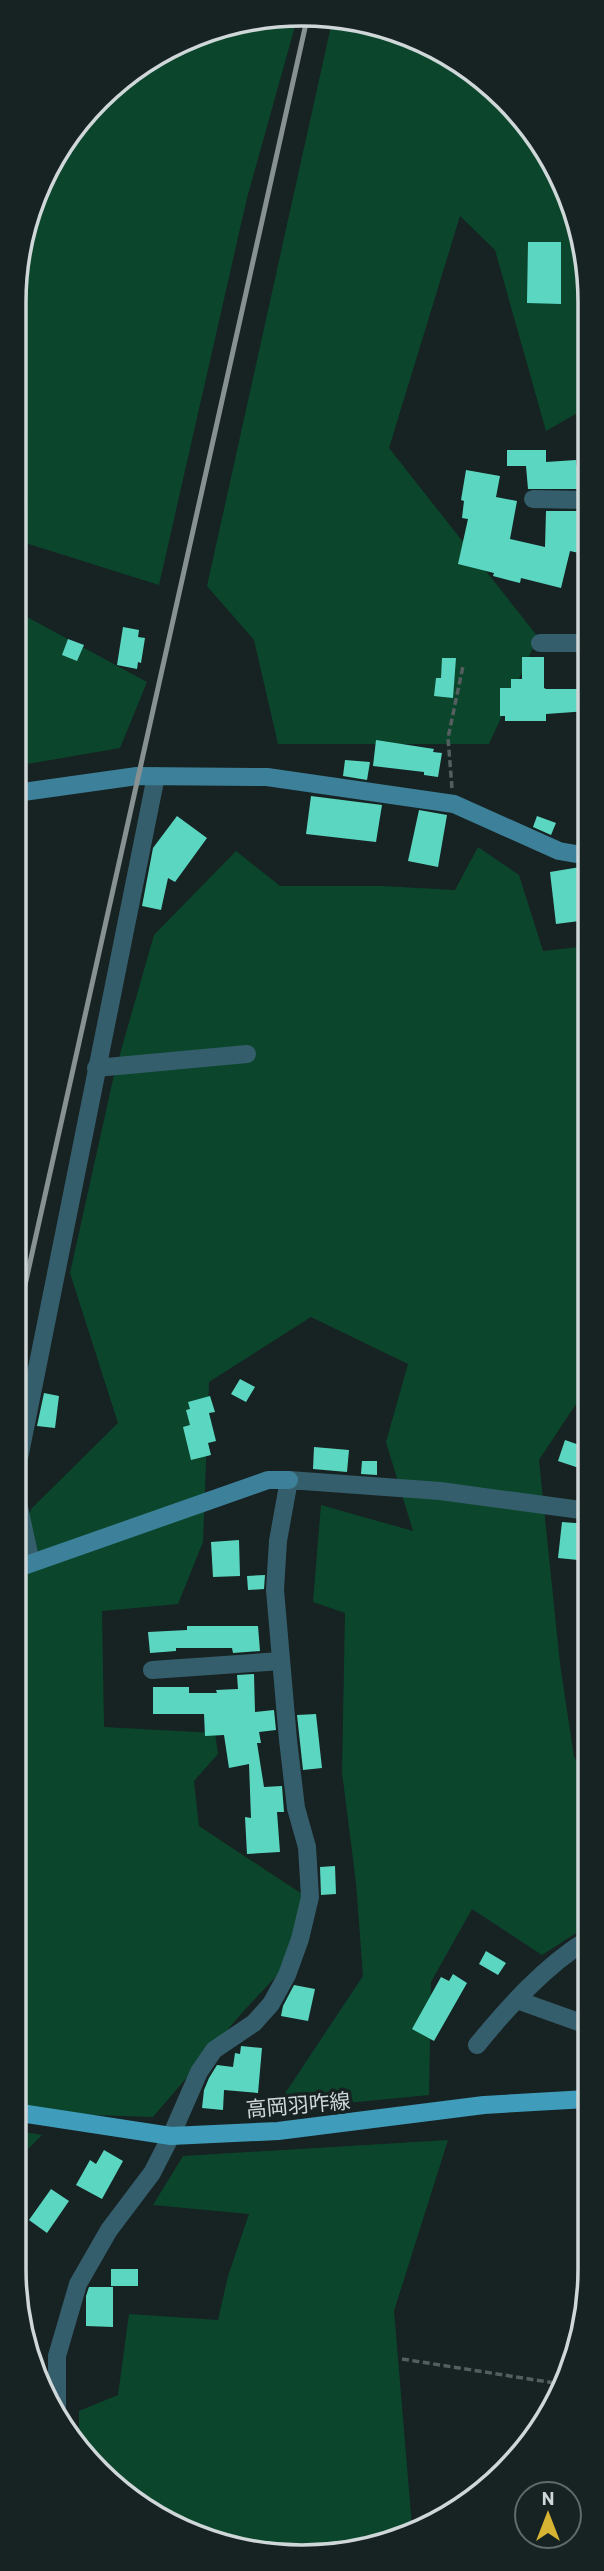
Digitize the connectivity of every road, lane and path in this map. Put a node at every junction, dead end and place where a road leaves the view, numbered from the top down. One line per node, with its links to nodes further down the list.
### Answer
1 (533, 499): 2 (street)
2 (578, 500)
3 (540, 643): 4 (street)
4 (578, 643)
5 (463, 666): 8 (path)
6 (156, 776): 7 (street); 8 (street); 11 (street)
7 (26, 792)
8 (454, 804): 9 (street)
9 (578, 854)
10 (247, 1054): 11 (street)
11 (96, 1068): 12 (street)
12 (26, 1422)
13 (289, 1480): 14 (street); 15 (street); 16 (street)
14 (578, 1510)
15 (26, 1565)
16 (281, 1661): 17 (street); 24 (street)
17 (152, 1670)
18 (578, 1947): 19 (street)
19 (517, 2000): 20 (street); 21 (street)
20 (578, 2022)
21 (477, 2045)
22 (578, 2100): 24 (main road, 高岡羽咋線)
23 (26, 2114): 24 (main road, 高岡羽咋線)
24 (171, 2136): 27 (street)
25 (402, 2359): 26 (path)
26 (553, 2383)
27 (57, 2395)

